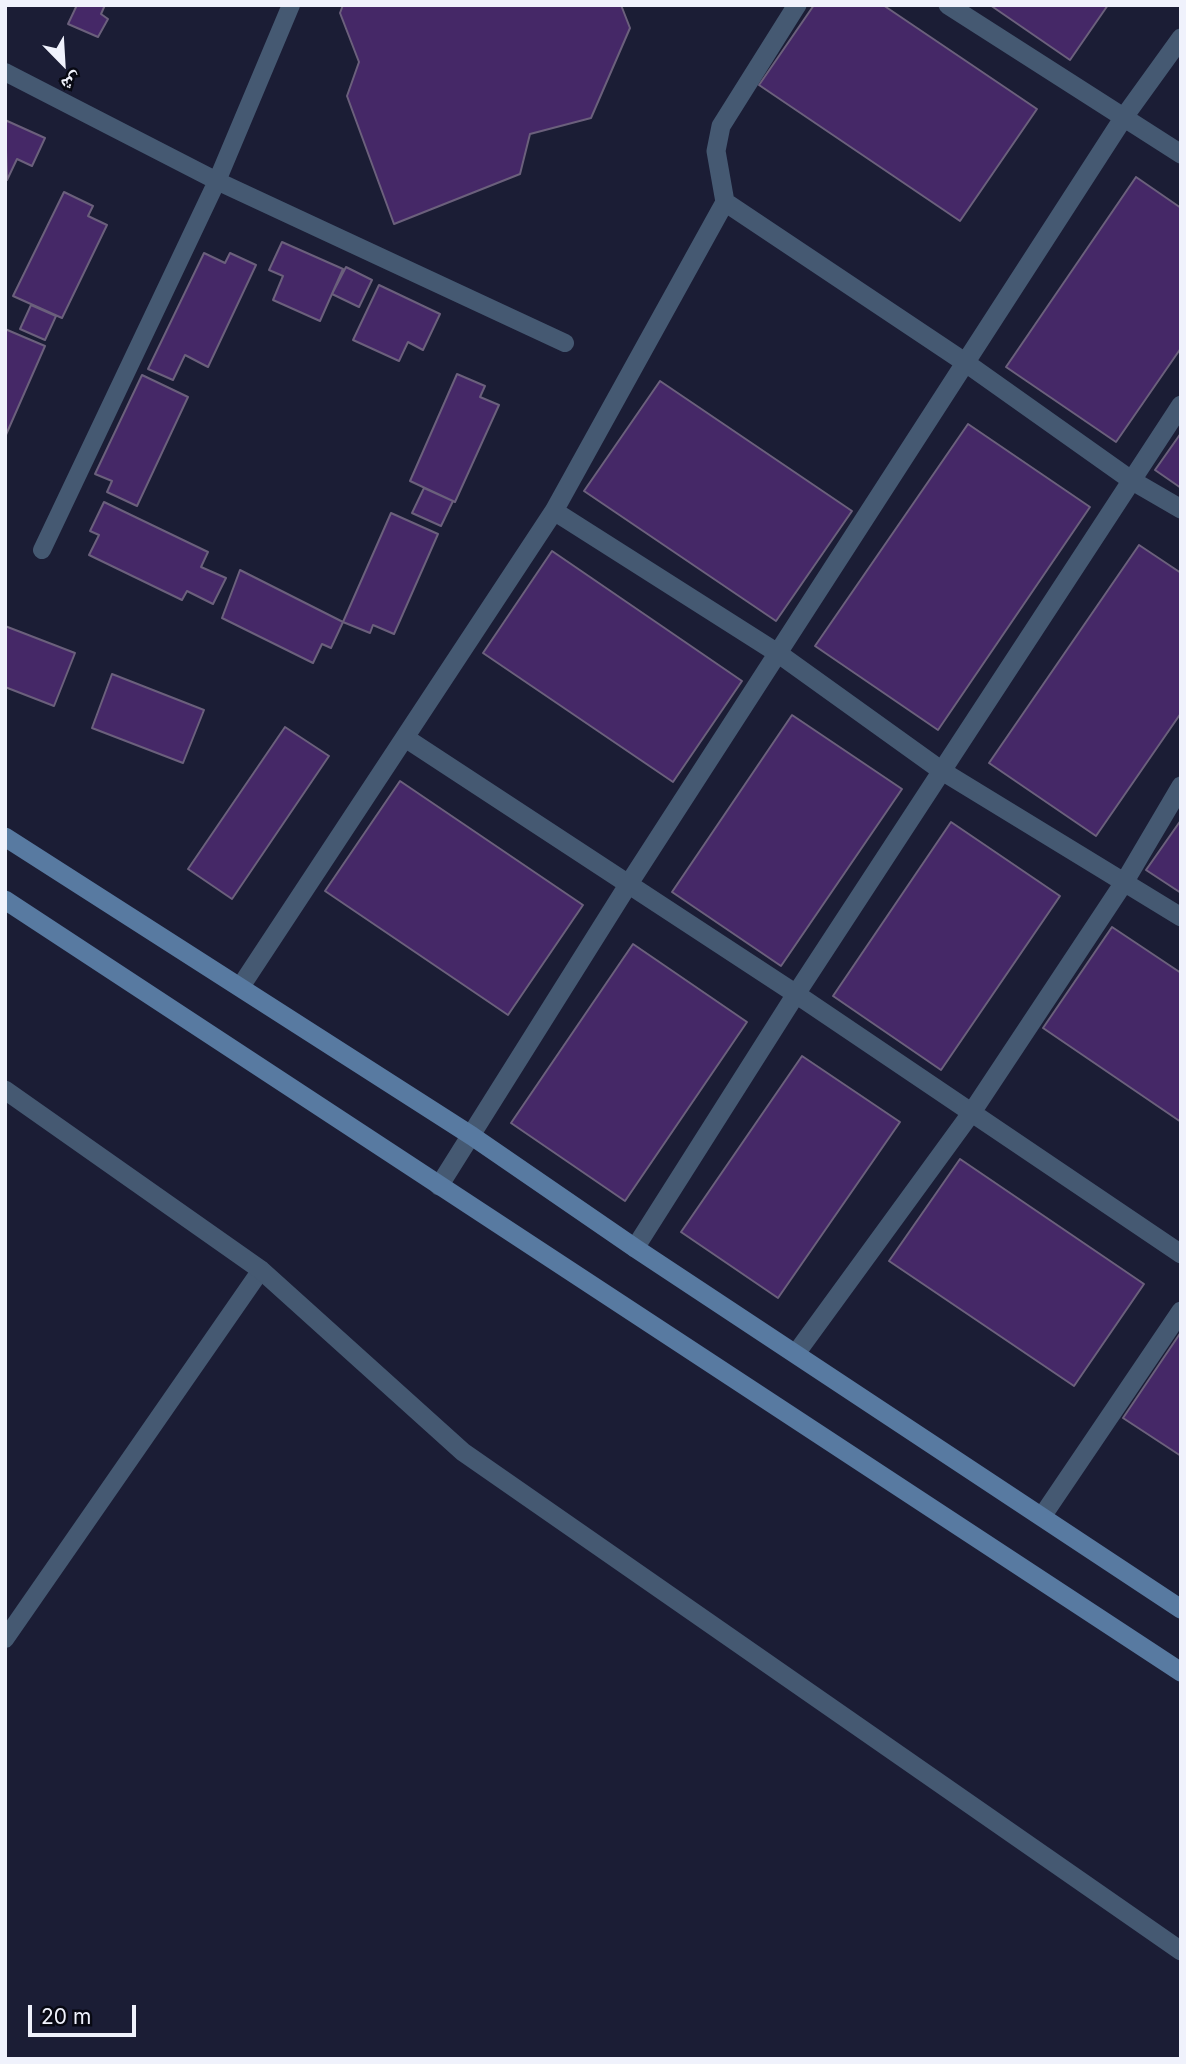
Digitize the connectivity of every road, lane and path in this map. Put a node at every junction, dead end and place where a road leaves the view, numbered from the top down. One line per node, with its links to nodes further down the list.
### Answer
1 (290, 5): 8 (lane)
2 (797, 5): 9 (street)
3 (948, 5): 6 (street)
4 (1181, 38): 6 (street)
5 (5, 72): 8 (lane)
6 (1124, 117): 7 (street); 11 (street)
7 (1181, 154)
8 (217, 181): 10 (lane); 16 (lane)
9 (725, 202): 11 (street); 15 (street)
10 (565, 342)
11 (966, 363): 13 (street); 17 (street)
12 (1181, 405): 13 (street)
13 (1131, 480): 14 (street); 19 (street)
14 (1181, 509)
15 (554, 511): 17 (street); 18 (street)
16 (42, 551)
17 (779, 654): 19 (street); 23 (street)
18 (407, 738): 23 (street); 26 (street)
19 (942, 771): 22 (street); 27 (street)
20 (1181, 786): 22 (street)
21 (5, 837): 26 (main road)
22 (1125, 881): 25 (street); 29 (street)
23 (628, 885): 27 (street); 30 (street)
24 (5, 900): 31 (main road)
25 (1181, 918)
26 (241, 986): 30 (main road)
27 (796, 994): 29 (street); 32 (street)
28 (5, 1090): 34 (street)
29 (972, 1112): 33 (street); 36 (street)
30 (472, 1136): 31 (street); 32 (main road)
31 (439, 1186): 40 (main road)
32 (635, 1248): 36 (main road)
33 (1181, 1254)
34 (261, 1270): 39 (lane); 41 (street)
35 (1181, 1311): 37 (street)
36 (797, 1352): 37 (main road)
37 (1043, 1515): 38 (main road)
38 (1181, 1609)
39 (5, 1639)
40 (1181, 1672)
41 (1181, 1951)

